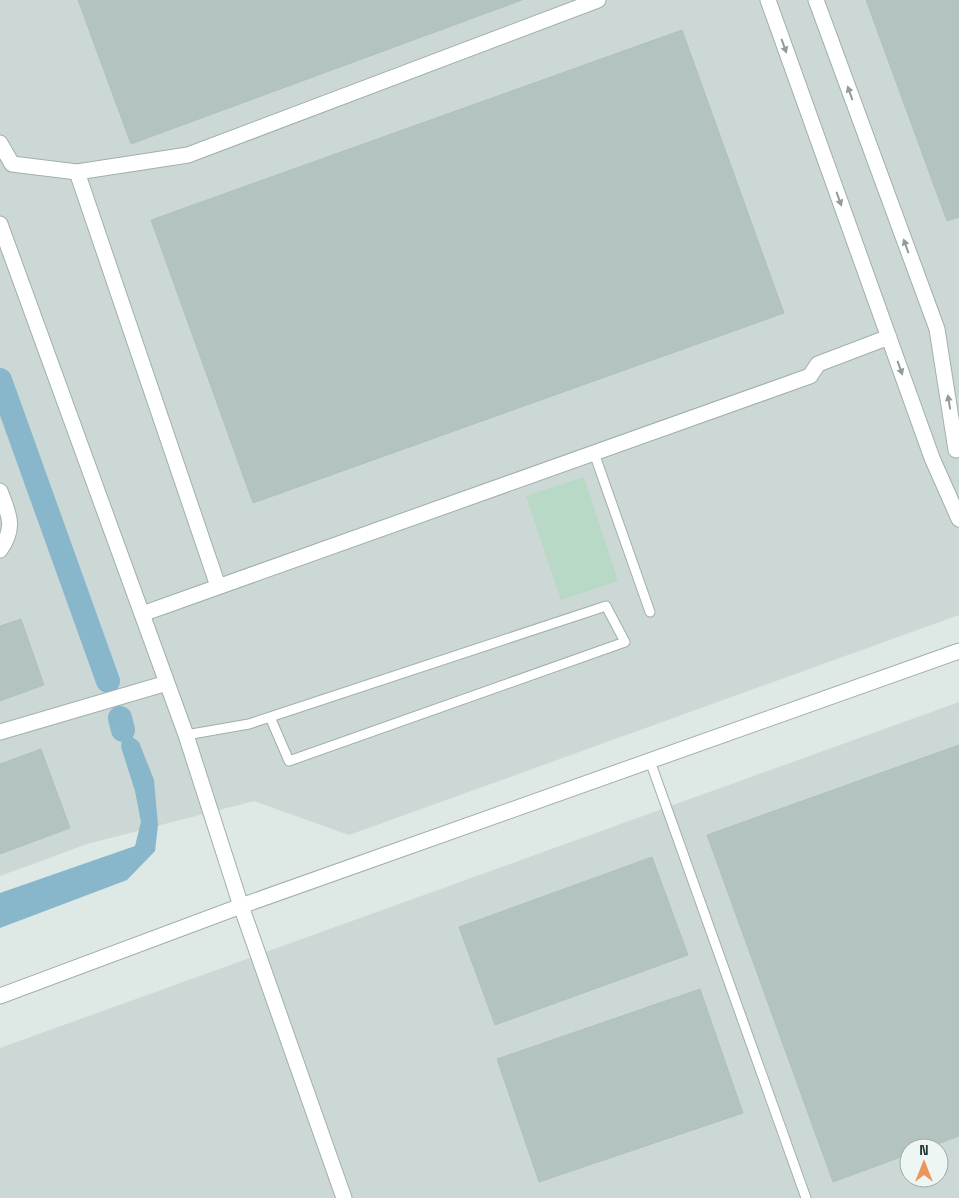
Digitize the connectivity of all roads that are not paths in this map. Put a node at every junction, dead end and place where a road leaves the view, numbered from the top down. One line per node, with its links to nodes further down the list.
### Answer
1 (598, 0): 5 (street)
2 (768, 0): 8 (street, one-way to 8)
3 (816, 0): 9 (street, one-way to 3)
4 (0, 143): 5 (street)
5 (77, 172): 15 (street)
6 (0, 224): 7 (street)
7 (3, 241): 17 (street)
8 (889, 337): 10 (street); 11 (street, one-way to 11)
9 (958, 449): 11 (street)
10 (594, 453): 15 (street); 16 (lane)
11 (932, 458): 13 (street)
12 (0, 491): 14 (street)
13 (959, 519)
14 (0, 550)
15 (218, 586): 17 (street)
16 (650, 612)
17 (142, 614): 19 (street)
18 (959, 652): 23 (street)
19 (167, 683): 21 (street); 22 (street)
20 (270, 717): 20 (lane); 22 (lane)
21 (0, 732)
22 (186, 735): 24 (street)
23 (650, 761): 24 (street); 27 (lane)
24 (240, 906): 25 (street); 26 (street)
25 (0, 996)
26 (344, 1198)
27 (806, 1198)

